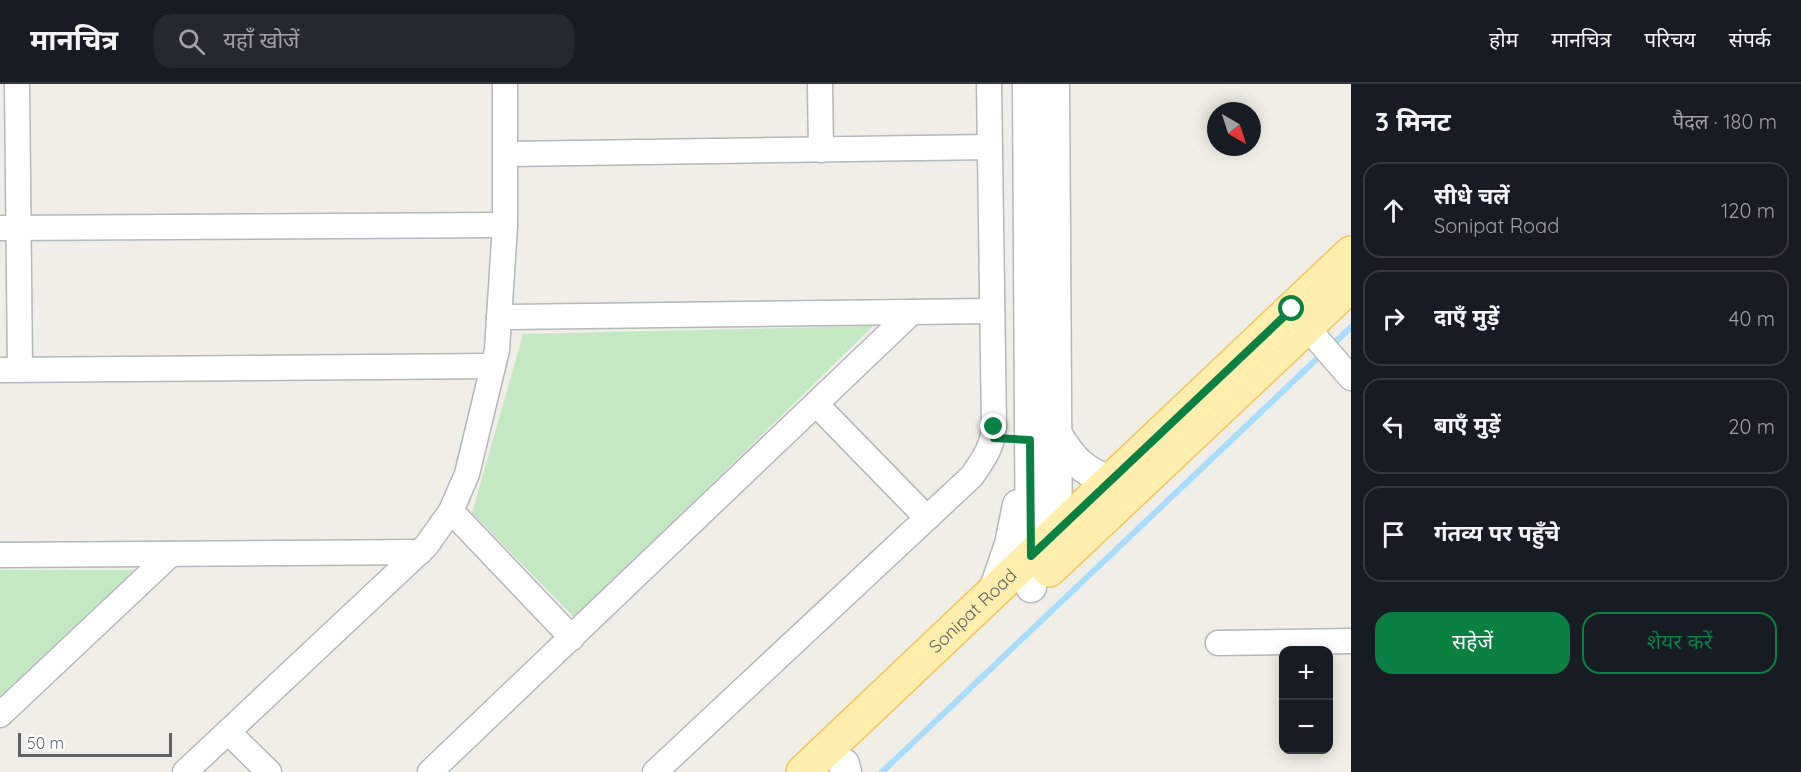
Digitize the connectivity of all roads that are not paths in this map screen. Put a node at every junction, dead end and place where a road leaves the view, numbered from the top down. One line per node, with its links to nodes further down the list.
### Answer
1 (18, 84): 11 (street)
2 (505, 84): 9 (street)
3 (820, 84): 8 (street)
4 (989, 84): 7 (street)
5 (1028, 84): 22 (street)
6 (1054, 84): 22 (street)
7 (990, 147): 8 (street); 14 (street)
8 (820, 150): 9 (street)
9 (506, 154): 10 (street)
10 (505, 225): 11 (street); 16 (street)
11 (9, 228): 19 (street)
12 (1351, 253): 17 (main road, Sonipat Road)
13 (1351, 285): 17 (main road, Sonipat Road)
14 (992, 311): 15 (street); 23 (street)
15 (912, 312): 16 (street); 21 (street)
16 (499, 317): 18 (street)
17 (1314, 335): 20 (street); 24 (main road, Sonipat Road); 30 (main road, Sonipat Road)
18 (493, 366): 19 (street); 25 (street)
19 (10, 370)
20 (1351, 378)
21 (817, 405): 26 (street); 32 (street)
22 (1043, 437): 23 (street); 24 (street); 30 (street); 31 (street)
23 (994, 438): 26 (street)
24 (1111, 480): 30 (main road, Sonipat Road)
25 (451, 510): 27 (street); 32 (street)
26 (927, 518): 41 (street)
27 (420, 552): 28 (street); 36 (street)
28 (171, 554): 29 (street); 35 (street)
29 (0, 555)
30 (1044, 560): 31 (main road, Sonipat Road); 37 (main road, Sonipat Road)
31 (994, 591): 42 (main road, Sonipat Road)
32 (572, 638): 40 (street)
33 (1351, 641): 34 (street)
34 (1218, 643)
35 (0, 715)
36 (228, 732): 38 (street); 39 (street)
37 (842, 770)
38 (185, 772)
39 (269, 772)
40 (430, 772)
41 (655, 772)
42 (803, 772)

